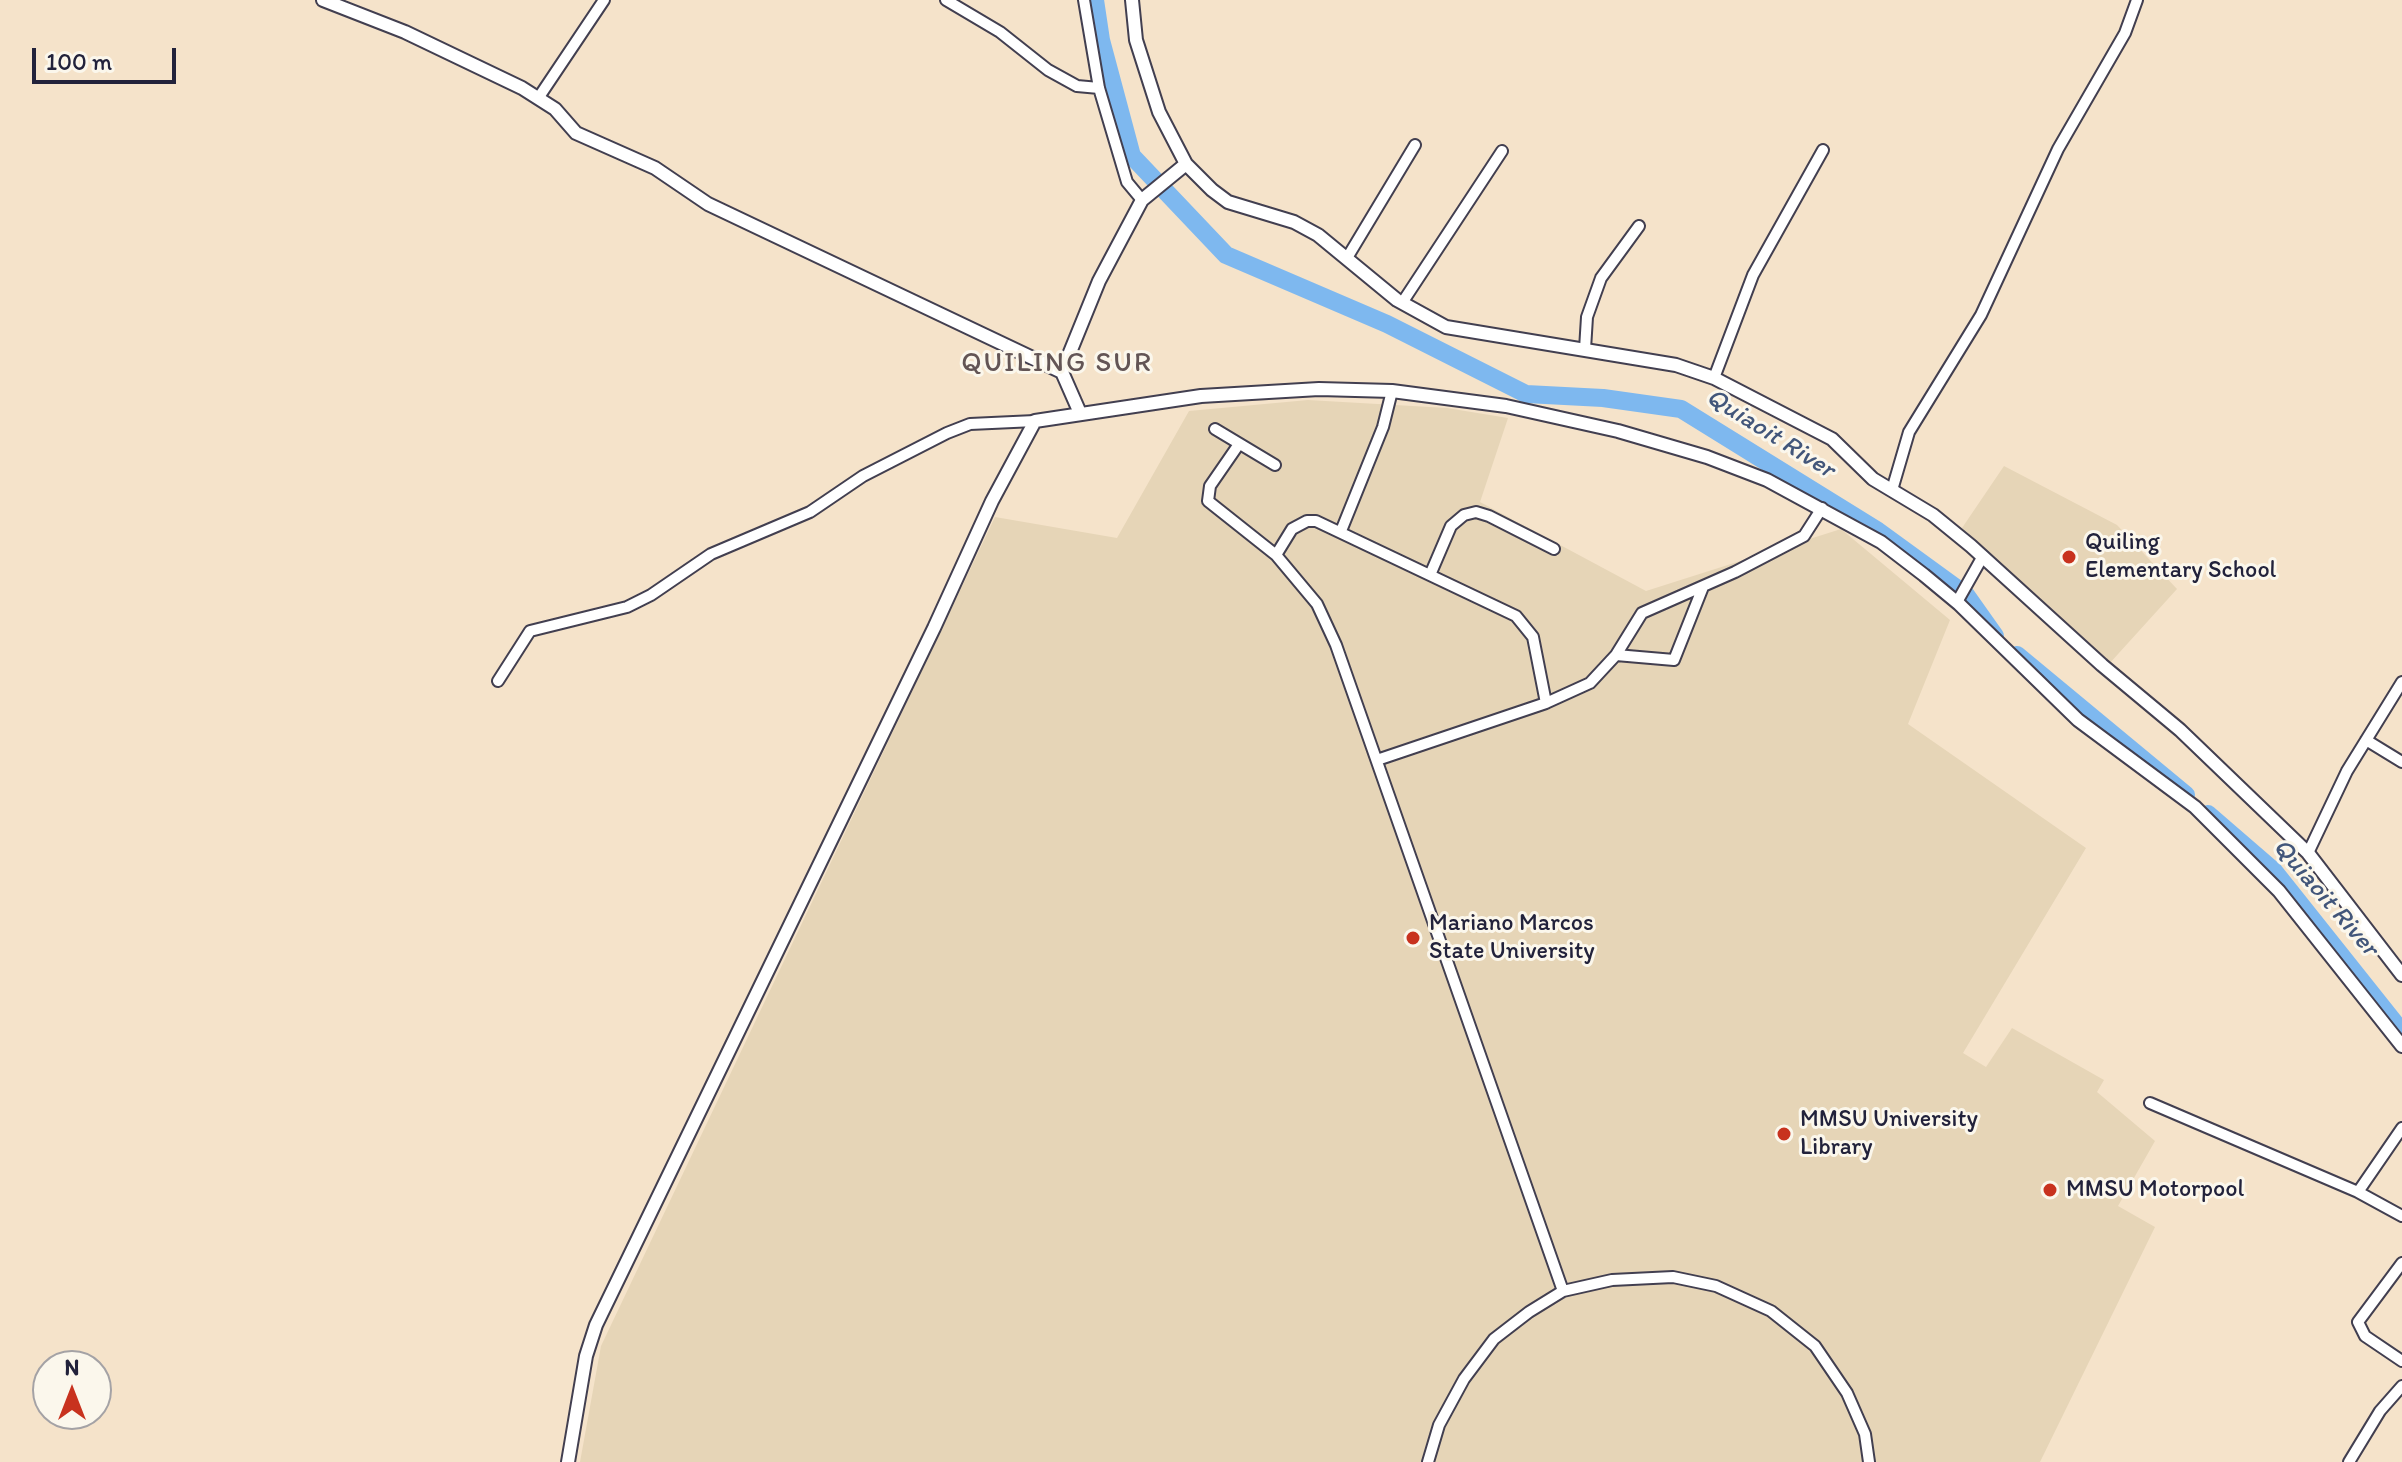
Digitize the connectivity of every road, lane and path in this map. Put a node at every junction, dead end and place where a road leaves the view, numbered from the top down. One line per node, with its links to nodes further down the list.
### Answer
1 (323, 0): 8 (street)
2 (604, 0): 8 (street)
3 (946, 0): 7 (street)
4 (1084, 0): 7 (street)
5 (1132, 0): 12 (street)
6 (2137, 0): 26 (street)
7 (1099, 88): 13 (street)
8 (539, 97): 18 (street)
9 (1415, 145): 15 (street)
10 (1823, 150): 19 (street)
11 (1502, 151): 16 (street)
12 (1182, 166): 13 (street); 15 (street)
13 (1147, 197): 18 (street)
14 (1639, 226): 17 (street)
15 (1347, 258): 16 (street)
16 (1402, 303): 17 (street)
17 (1585, 349): 19 (street)
18 (1062, 372): 21 (street)
19 (1714, 378): 26 (street)
20 (1392, 391): 21 (street); 27 (street); 28 (street)
21 (1080, 413): 22 (street)
22 (1035, 421): 36 (street); 53 (street)
23 (1215, 429): 24 (street)
24 (1239, 444): 25 (street); 30 (street)
25 (1275, 465)
26 (1892, 490): 31 (street)
27 (1822, 508): 33 (street); 34 (street)
28 (1341, 531): 30 (street); 32 (street)
29 (1554, 549): 32 (street)
30 (1276, 555): 40 (street)
31 (1980, 560): 34 (street); 42 (street)
32 (1430, 575): 38 (street)
33 (1703, 587): 35 (street); 35 (street)
34 (1958, 598): 44 (street)
35 (1616, 655): 38 (street)
36 (498, 681)
37 (2402, 682): 39 (street)
38 (1546, 703): 40 (street)
39 (2366, 740): 41 (street); 42 (street)
40 (1377, 760): 50 (street)
41 (2402, 762)
42 (2308, 853): 43 (street)
43 (2402, 975)
44 (2402, 1046)
45 (2150, 1103): 47 (street)
46 (2402, 1128): 47 (street)
47 (2358, 1192): 48 (street)
48 (2402, 1216)
49 (2402, 1263): 51 (street)
50 (1563, 1291): 54 (street); 55 (street)
51 (2402, 1361)
52 (2402, 1386): 56 (street)
53 (568, 1462)
54 (1428, 1462)
55 (1869, 1462)
56 (2349, 1462)

